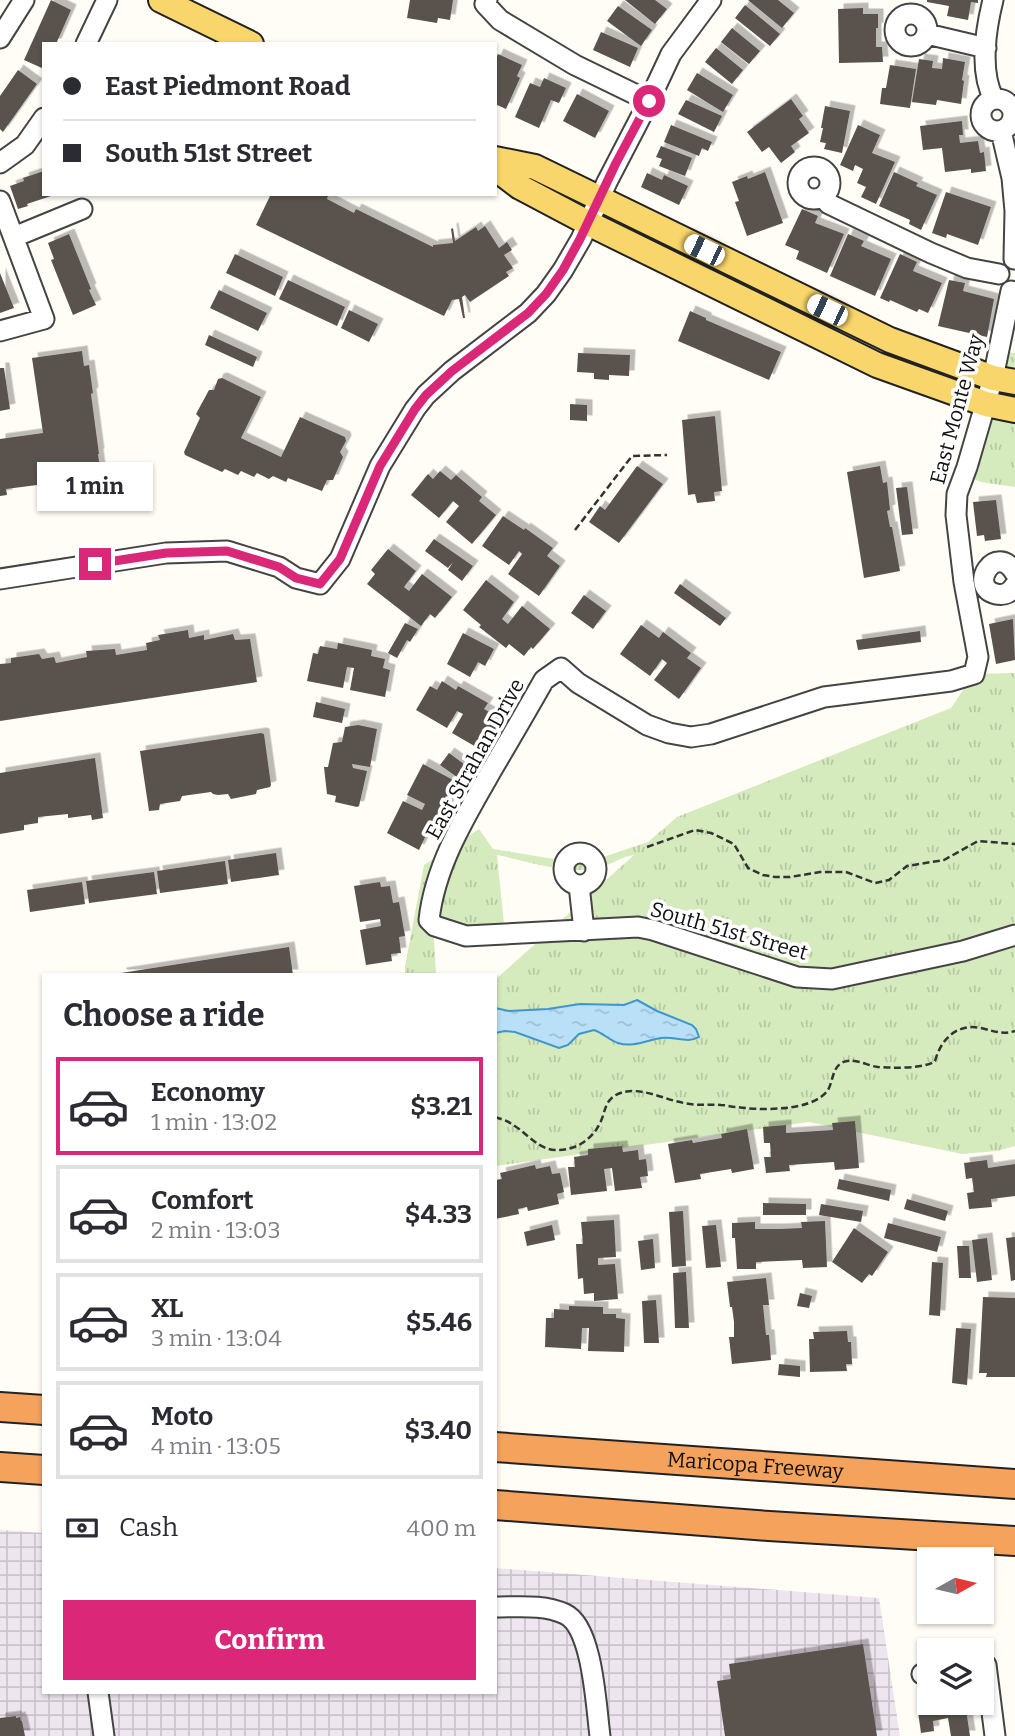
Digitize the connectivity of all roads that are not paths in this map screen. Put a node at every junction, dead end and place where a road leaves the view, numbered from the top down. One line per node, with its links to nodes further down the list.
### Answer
1 (24, 0): 7 (street)
2 (107, 0): 9 (street)
3 (161, 0): 10 (main road)
4 (711, 0): 12 (street)
5 (993, 0): 11 (street)
6 (486, 2): 12 (street)
7 (2, 31)
8 (927, 34): 11 (street)
9 (87, 42)
10 (247, 42)
11 (986, 48): 23 (street)
12 (649, 101): 18 (street)
13 (42, 121): 15 (street)
14 (497, 159): 18 (main road)
15 (0, 163)
16 (497, 170): 21 (main road)
17 (823, 197): 24 (street)
18 (599, 199): 21 (street); 26 (main road)
19 (0, 201): 22 (street)
20 (82, 209): 22 (street)
21 (588, 223): 28 (main road); 33 (street)
22 (14, 237): 27 (street)
23 (1015, 259): 24 (street)
24 (999, 274): 25 (street, East Monte Way)
25 (1013, 291): 29 (street, East Monte Way)
26 (807, 300): 28 (street); 29 (main road)
27 (0, 331)
28 (814, 334): 30 (main road)
29 (1004, 380): 30 (street, East Monte Way)
30 (986, 404): 31 (main road); 34 (street, East Monte Way)
31 (1015, 410)
32 (1015, 573): 34 (street)
33 (0, 579)
34 (974, 581): 35 (street); 36 (street, East Monte Way)
35 (1015, 585)
36 (561, 668): 38 (street, East Strahan Drive)
37 (579, 886): 39 (street)
38 (429, 920): 39 (street, South 51st Street)
39 (584, 931): 40 (street, South 51st Street)
40 (1015, 935)
41 (0, 1407): 42 (highway)
42 (42, 1410)
43 (497, 1447): 46 (highway, Maricopa Freeway)
44 (0, 1466): 45 (highway)
45 (42, 1470)
46 (1015, 1485)
47 (497, 1505): 48 (highway)
48 (1015, 1541)
49 (497, 1607): 53 (street)
50 (98, 1694): 52 (street)
51 (992, 1715): 54 (street)
52 (104, 1736)
53 (600, 1736)
54 (995, 1736)

